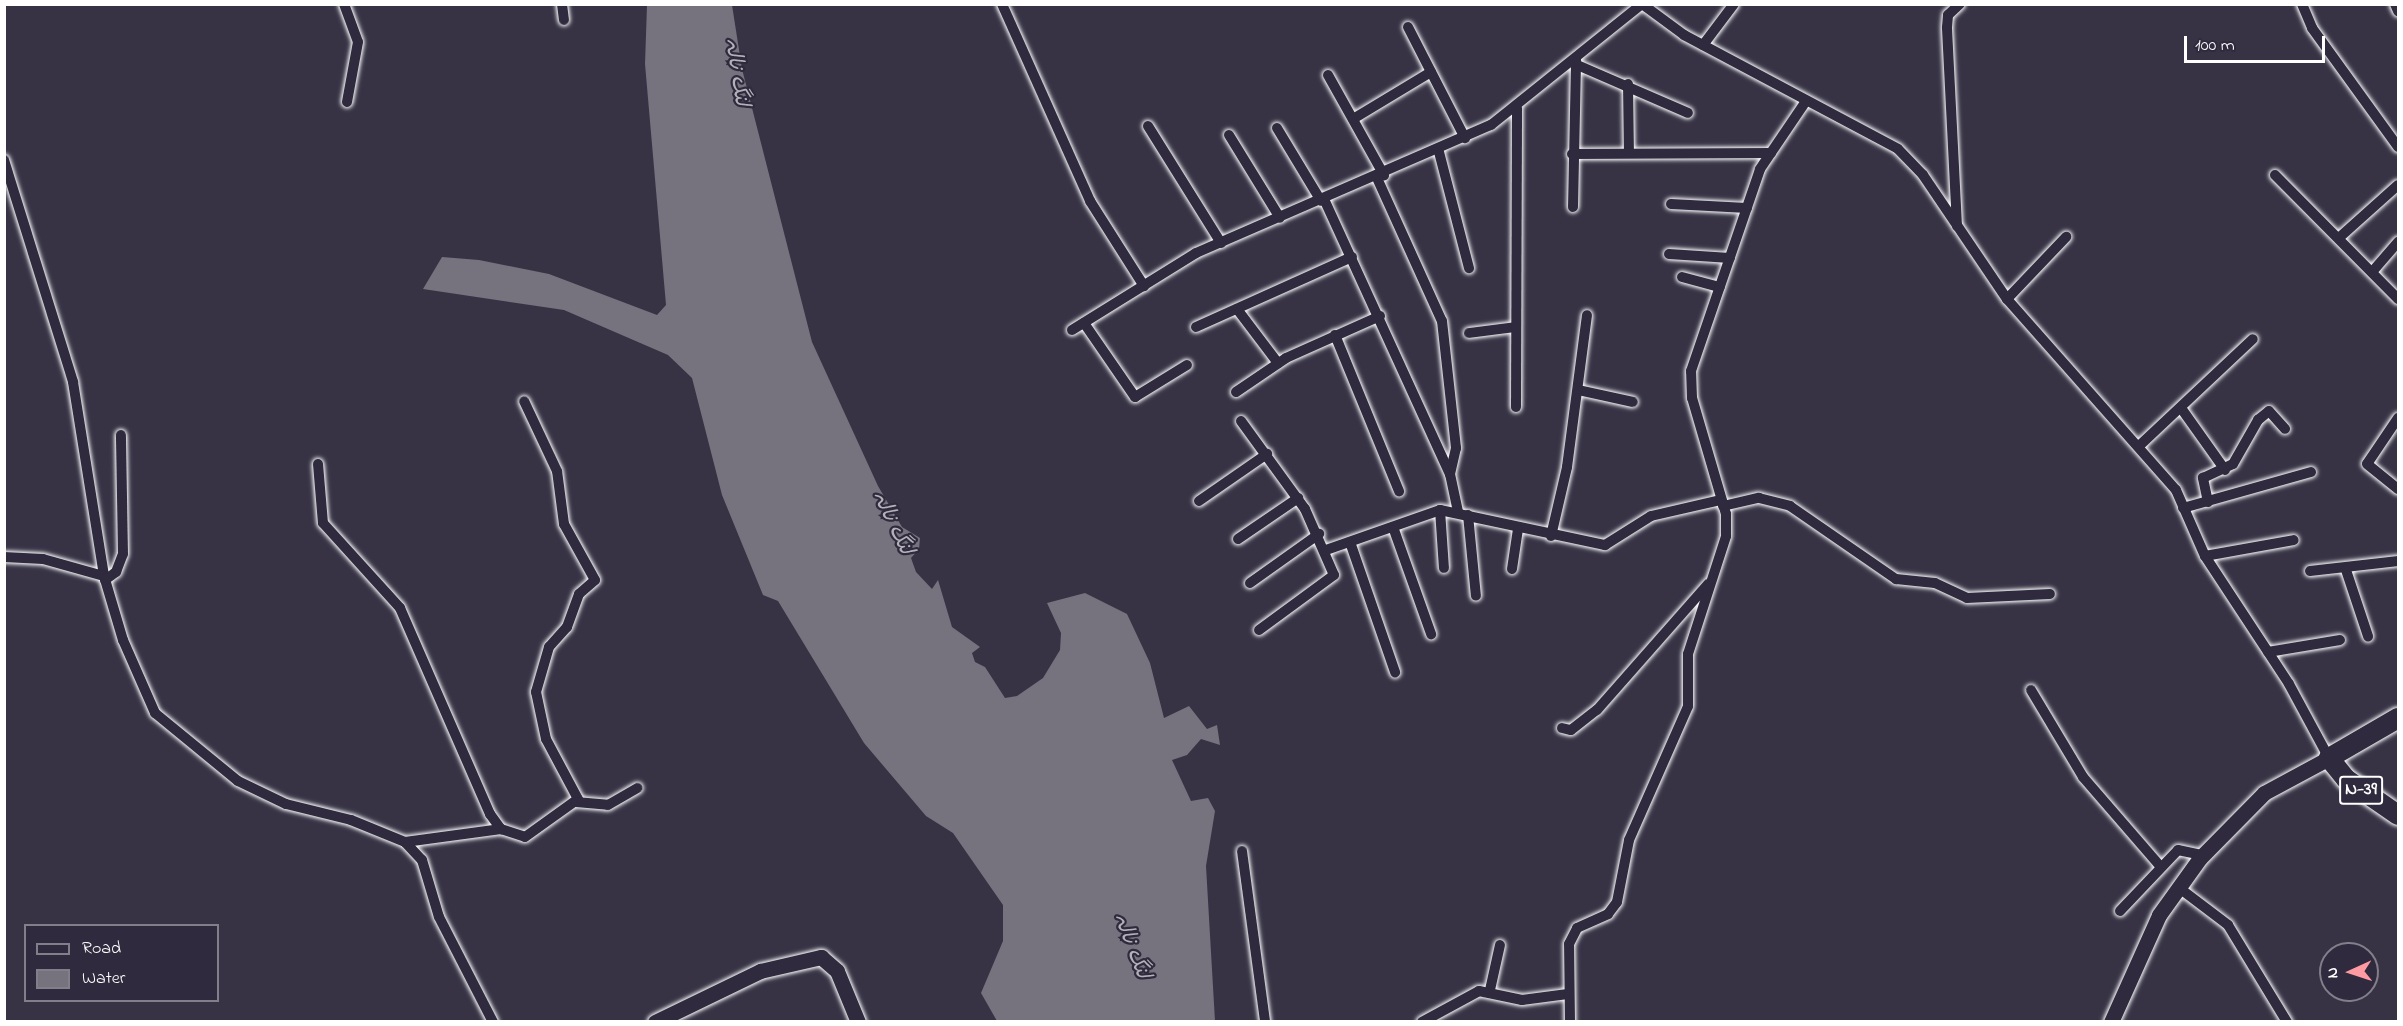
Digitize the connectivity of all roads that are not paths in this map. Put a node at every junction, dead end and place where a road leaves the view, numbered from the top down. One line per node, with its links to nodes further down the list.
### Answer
1 (344, 4): 18 (street)
2 (562, 4): 10 (street)
3 (1002, 4): 51 (street)
4 (1642, 4): 12 (street); 13 (street)
5 (1734, 4): 12 (street)
6 (1960, 4): 40 (street)
7 (2302, 4): 26 (street)
8 (2395, 4): 9 (street)
9 (2398, 11)
10 (564, 20)
11 (1408, 27): 14 (street)
12 (1703, 45): 17 (street)
13 (1576, 62): 16 (street); 19 (street); 30 (street)
14 (1431, 72): 21 (street); 25 (street)
15 (1328, 75): 21 (street)
16 (1628, 84): 20 (street); 28 (street)
17 (1806, 101): 29 (street); 40 (street)
18 (347, 102)
19 (1517, 108): 25 (street); 60 (street)
20 (1688, 113)
21 (1353, 119): 33 (street)
22 (1148, 126): 44 (street)
23 (1277, 128): 35 (street)
24 (1229, 135): 39 (street)
25 (1465, 138): 27 (street)
26 (2398, 147)
27 (1439, 152): 33 (street); 48 (street)
28 (1629, 153): 29 (street); 30 (street)
29 (1771, 153): 38 (street)
30 (1572, 154): 37 (street)
31 (4, 160): 107 (street)
32 (2276, 175): 41 (street)
33 (1380, 176): 35 (street); 82 (street)
34 (2398, 185): 41 (street)
35 (1323, 200): 39 (street); 46 (street)
36 (1671, 204): 38 (street)
37 (1573, 207)
38 (1747, 208): 47 (street)
39 (1280, 218): 44 (street)
40 (1957, 226): 53 (street)
41 (2341, 236): 49 (street)
42 (2066, 237): 53 (street)
43 (2398, 242): 49 (street)
44 (1221, 243): 51 (street)
45 (1670, 254): 47 (street)
46 (1352, 257): 55 (street); 57 (street)
47 (1730, 258): 52 (street)
48 (1469, 268)
49 (2372, 272): 54 (street)
50 (1682, 277): 52 (street)
51 (1144, 286): 58 (street)
52 (1720, 286): 88 (street)
53 (2007, 299): 77 (street)
54 (2398, 299)
55 (1236, 309): 59 (street); 65 (street)
56 (1587, 315): 67 (street)
57 (1380, 316): 63 (street); 82 (street)
58 (1084, 323): 61 (street); 66 (street)
59 (1196, 327)
60 (1516, 327): 62 (street); 71 (street)
61 (1072, 330)
62 (1469, 333)
63 (1335, 335): 65 (street); 84 (street)
64 (2253, 339): 72 (street)
65 (1278, 363): 68 (street)
66 (1187, 365)
67 (1578, 390): 70 (street); 95 (street)
68 (1236, 392)
69 (524, 401): 123 (street)
70 (1633, 402)
71 (1516, 407)
72 (2181, 408): 77 (street); 80 (street)
73 (2398, 418): 83 (street)
74 (1241, 421): 78 (street)
75 (2285, 429): 80 (street)
76 (121, 435): 107 (street)
77 (2139, 446): 89 (street)
78 (1267, 454): 85 (street); 86 (street)
79 (318, 464): 125 (street)
80 (2225, 470): 87 (street)
81 (2311, 472): 87 (street)
82 (1450, 474): 91 (street)
83 (2398, 489)
84 (1399, 491)
85 (1298, 498): 94 (street); 96 (street)
86 (1199, 501)
87 (2208, 502): 89 (street)
88 (1722, 503): 95 (street); 108 (street); 110 (street)
89 (2183, 508): 101 (street)
90 (1440, 510): 91 (street); 92 (street); 103 (street)
91 (1463, 514): 93 (street); 111 (street)
92 (1393, 526): 98 (street); 113 (street)
93 (1518, 529): 95 (street); 104 (street)
94 (1319, 534): 99 (street); 109 (street)
95 (1551, 536)
96 (1238, 539)
97 (2294, 540): 101 (street)
98 (1350, 542): 99 (street); 117 (street)
99 (1326, 550): 112 (street)
100 (4, 556): 107 (street)
101 (2205, 556): 116 (street)
102 (2398, 561): 105 (street)
103 (1444, 568)
104 (1512, 569)
105 (2346, 570): 106 (street); 114 (street)
106 (2310, 571)
107 (104, 578): 126 (street)
108 (1710, 581): 120 (street); 134 (street)
109 (1250, 583)
110 (2050, 594)
111 (1476, 596)
112 (1259, 630)
113 (1431, 634)
114 (2368, 636)
115 (2340, 640): 116 (street)
116 (2268, 652): 121 (street)
117 (1395, 672)
118 (2031, 690): 129 (street)
119 (2398, 718): 121 (highway, N-39)
120 (1562, 728)
121 (2329, 758): 124 (highway, N-39); 128 (main road)
122 (637, 788): 123 (street)
123 (576, 802): 125 (street)
124 (2398, 815)
125 (501, 829): 126 (street)
126 (405, 842): 135 (street)
127 (1242, 851): 138 (street)
128 (2202, 855): 129 (street); 130 (main road)
129 (2160, 866): 131 (street)
130 (2178, 887): 141 (main road); 142 (street)
131 (2120, 911)
132 (1500, 945): 133 (street)
133 (1490, 990): 134 (street); 139 (street)
134 (1568, 994): 140 (street)
135 (493, 1022)
136 (655, 1022): 137 (main road)
137 (858, 1022)
138 (1264, 1022)
139 (1422, 1022)
140 (1570, 1022)
141 (2111, 1022)
142 (2287, 1022)

